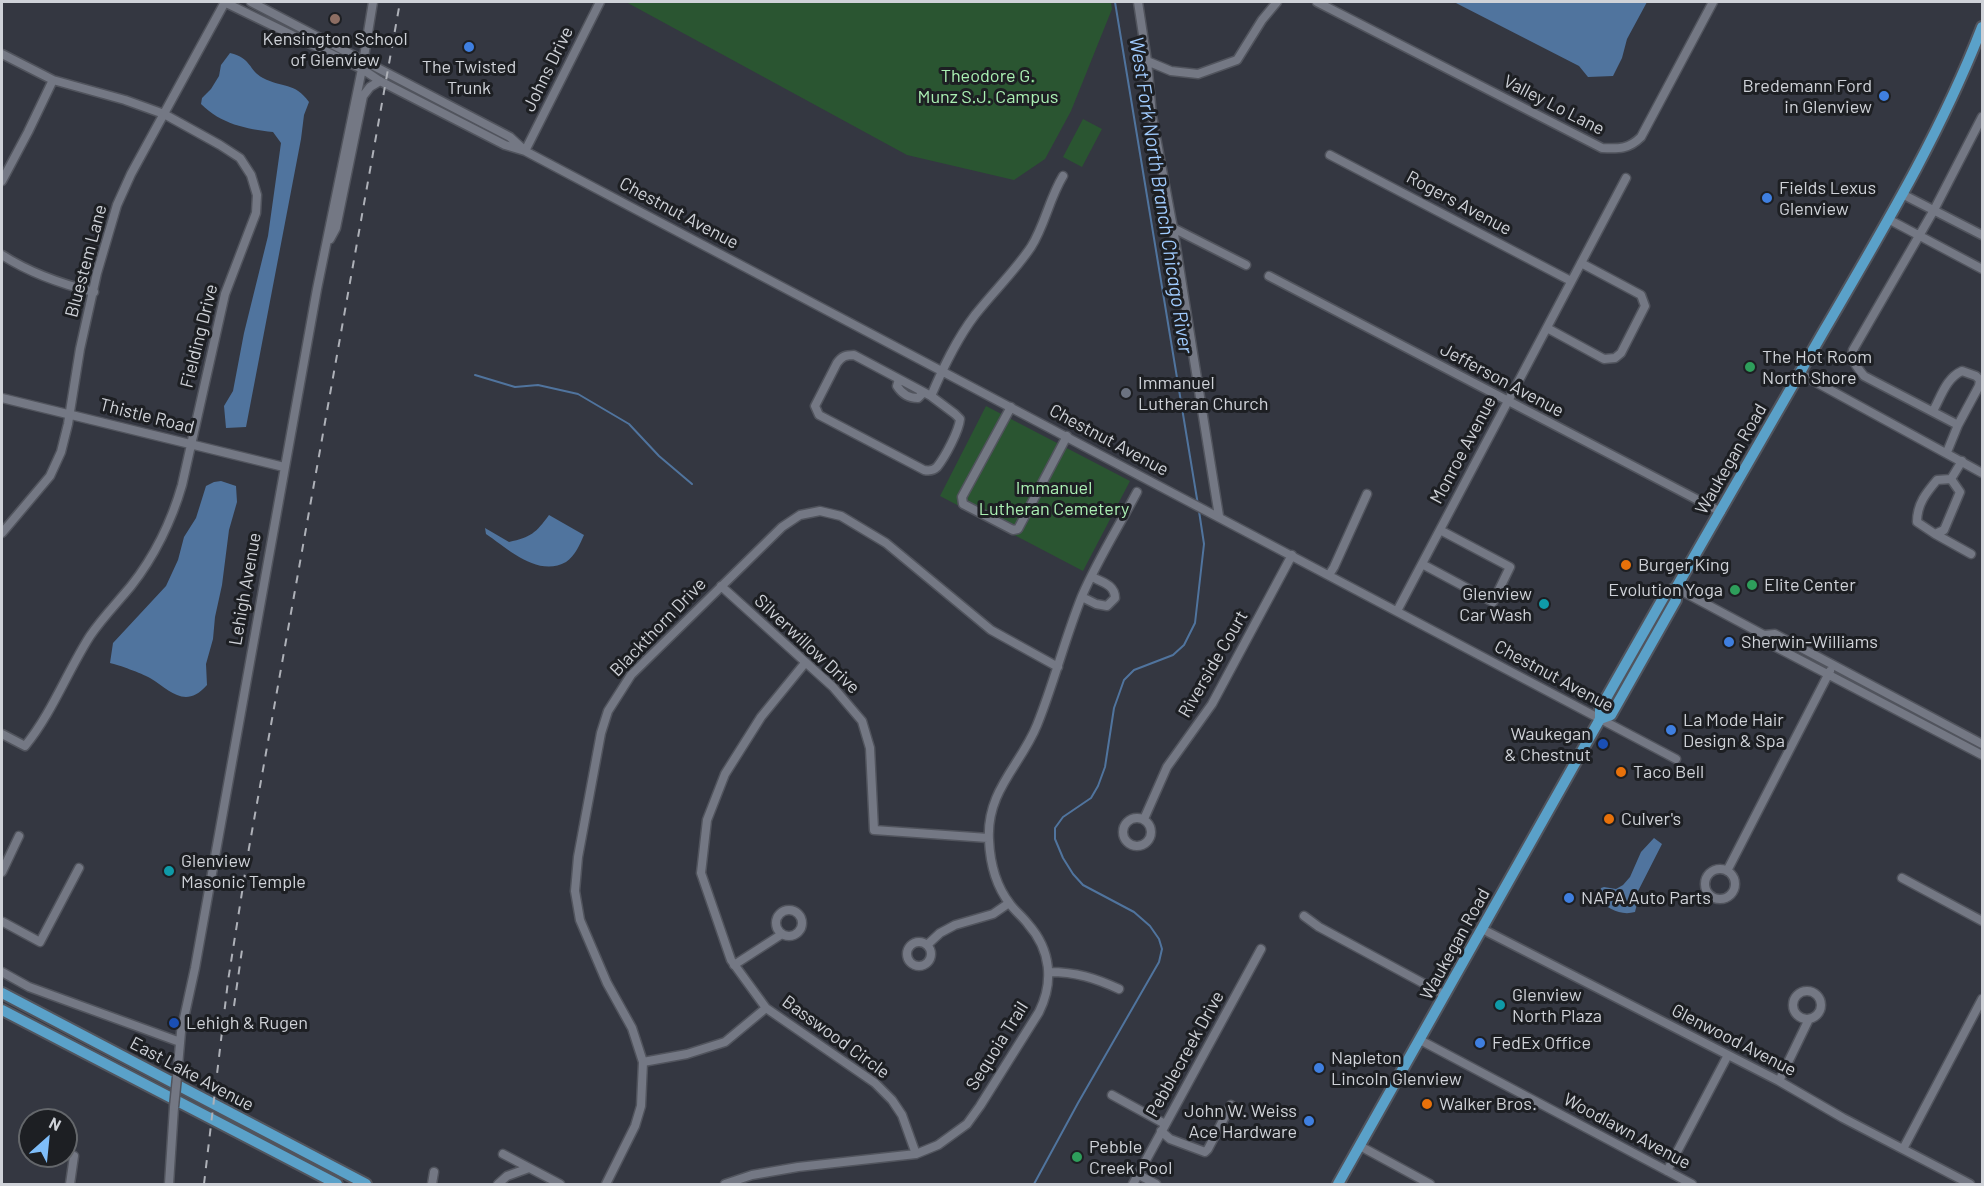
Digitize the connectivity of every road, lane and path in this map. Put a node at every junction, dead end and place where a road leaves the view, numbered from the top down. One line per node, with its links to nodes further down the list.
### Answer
1 (225, 2): 12 (street, Chestnut Avenue); 15 (street, Bluestem Lane)
2 (251, 2): 12 (street, Chestnut Avenue)
3 (373, 2): 12 (street, Lehigh Avenue)
4 (600, 2): 17 (street, Johns Drive)
5 (1138, 2): 11 (street)
6 (1277, 2): 11 (street)
7 (1317, 2): 8 (street, Valley Lo Lane)
8 (1713, 2)
9 (1983, 27): 22 (main road, Waukegan Road)
10 (2, 54): 13 (street, Fielding Drive)
11 (1146, 61): 25 (street)
12 (363, 64): 14 (street, Chestnut Avenue); 17 (street, Chestnut Avenue); 28 (street, Lehigh Avenue)
13 (53, 80): 15 (street, Fielding Drive); 21 (street)
14 (380, 81): 17 (street, Chestnut Avenue); 28 (street)
15 (164, 114): 35 (street, Bluestem Lane); 47 (street, Fielding Drive)
16 (1983, 117): 23 (street)
17 (525, 150): 37 (street, Chestnut Avenue)
18 (1330, 155): 34 (street, Rogers Avenue)
19 (1063, 176): 37 (street)
20 (1626, 178): 30 (street, Monroe Avenue)
21 (2, 181)
22 (1902, 194): 23 (street); 24 (main road, Waukegan Road)
23 (1934, 210): 26 (street); 27 (street)
24 (1888, 219): 27 (street); 38 (main road, Waukegan Road)
25 (1173, 228): 31 (street); 56 (street)
26 (1983, 235)
27 (1918, 236): 32 (street); 43 (street)
28 (325, 247): 50 (street, Lehigh Avenue)
29 (2, 255): 35 (street)
30 (1581, 263): 34 (street, Monroe Avenue); 36 (street)
31 (1246, 265)
32 (1983, 269)
33 (1269, 276): 41 (street, Jefferson Avenue)
34 (1571, 281): 36 (street, Monroe Avenue)
35 (94, 292): 44 (street, Bluestem Lane)
36 (1547, 328): 41 (street, Monroe Avenue)
37 (942, 370): 39 (street); 42 (street, Chestnut Avenue)
38 (1799, 373): 48 (street); 55 (main road, Waukegan Road)
39 (927, 394): 39 (street)
40 (2, 398): 44 (street, Thistle Road)
41 (1508, 401): 55 (street, Jefferson Avenue); 57 (street, Monroe Avenue)
42 (1011, 407): 46 (street, Chestnut Avenue); 46 (street)
43 (1933, 411): 45 (street); 45 (street)
44 (70, 415): 47 (street, Thistle Road); 58 (street, Bluestem Lane)
45 (1958, 425): 48 (street)
46 (1066, 436): 56 (street, Chestnut Avenue)
47 (191, 444): 50 (street, Thistle Road); 75 (street, Fielding Drive)
48 (1947, 453): 49 (street)
49 (1962, 461): 51 (street); 52 (street)
50 (284, 467): 105 (street, Lehigh Avenue)
51 (1983, 473)
52 (1952, 479): 59 (street); 59 (street)
53 (1137, 492): 64 (street, Sequoia Trail)
54 (1367, 494): 63 (street)
55 (1720, 512): 66 (main road, Waukegan Road)
56 (1219, 516): 60 (street, Chestnut Avenue)
57 (1440, 530): 62 (street, Monroe Avenue); 62 (street)
58 (2, 533)
59 (1935, 534): 61 (street)
60 (1292, 555): 63 (street, Chestnut Avenue); 79 (street, Riverside Court)
61 (1971, 555)
62 (1422, 564): 68 (street, Monroe Avenue)
63 (1329, 575): 68 (street, Chestnut Avenue)
64 (1092, 577): 67 (street, Sequoia Trail); 67 (street)
65 (721, 586): 70 (street, Silverwillow Drive); 72 (street, Blackthorn Drive); 107 (street, Blackthorn Drive)
66 (1676, 588): 69 (street); 74 (main road, Waukegan Road)
67 (1082, 597): 72 (street, Sequoia Trail)
68 (1397, 611): 74 (street, Chestnut Avenue)
69 (1764, 634): 71 (street); 73 (street)
70 (805, 663): 81 (street, Silverwillow Drive); 94 (street, Basswood Circle)
71 (1833, 665): 73 (street); 76 (street)
72 (1058, 667): 81 (street, Sequoia Trail)
73 (1828, 674): 77 (street); 83 (street)
74 (1600, 719): 78 (street, Chestnut Avenue); 90 (main road, Waukegan Road)
75 (2, 734)
76 (1983, 744)
77 (1983, 755)
78 (1676, 759)
79 (1144, 819)
80 (19, 836): 84 (street)
81 (988, 838): 86 (street, Sequoia Trail)
82 (79, 868): 89 (street)
83 (1727, 871)
84 (2, 872)
85 (1902, 878): 88 (street)
86 (1009, 903): 92 (street); 96 (street, Sequoia Trail)
87 (1304, 916): 99 (street)
88 (1983, 921)
89 (2, 923)
90 (1482, 929): 99 (main road, Waukegan Road); 106 (street, Glenwood Avenue)
91 (782, 934): 94 (street)
92 (927, 945)
93 (1261, 949): 111 (street, Pebblecreek Drive)
94 (734, 965): 101 (street, Basswood Circle)
95 (2, 972): 105 (street)
96 (1049, 972): 97 (street); 115 (street, Sequoia Trail)
97 (1119, 989)
98 (2, 993): 124 (main road, East Lake Avenue)
99 (1445, 995): 104 (main road, Waukegan Road)
100 (1983, 999): 113 (street)
101 (766, 1008): 107 (street); 115 (street, Basswood Circle)
102 (2, 1010): 123 (main road, East Lake Avenue)
103 (1809, 1019): 108 (street)
104 (1420, 1040): 112 (main road, Waukegan Road); 118 (street, Woodlawn Avenue)
105 (180, 1042): 122 (street, Lehigh Avenue, bridge)
106 (1728, 1055): 108 (street, Glenwood Avenue); 118 (street)
107 (643, 1062): 128 (street, Blackthorn Drive)
108 (1779, 1081): 113 (street, Glenwood Avenue)
109 (1112, 1095): 111 (street)
110 (1231, 1105): 111 (street)
111 (1163, 1127): 120 (street, Pebblecreek Drive)
112 (1360, 1146): 132 (main road, Waukegan Road); 133 (street)
113 (1903, 1149): 135 (street, Glenwood Avenue)
114 (503, 1154): 117 (street)
115 (916, 1154): 129 (street, Sequoia Trail)
116 (72, 1168): 121 (street)
117 (529, 1168): 126 (street); 127 (street)
118 (1666, 1171): 134 (street, Woodlawn Avenue)
119 (434, 1172): 125 (street)
120 (1137, 1174): 130 (street, Pebblecreek Drive); 131 (street)
121 (70, 1185)
122 (169, 1185)
123 (337, 1185)
124 (366, 1185)
125 (432, 1185)
126 (498, 1185)
127 (560, 1185)
128 (606, 1185)
129 (725, 1185)
130 (1133, 1185)
131 (1156, 1185)
132 (1338, 1185)
133 (1430, 1185)
134 (1692, 1185)
135 (1970, 1185)

